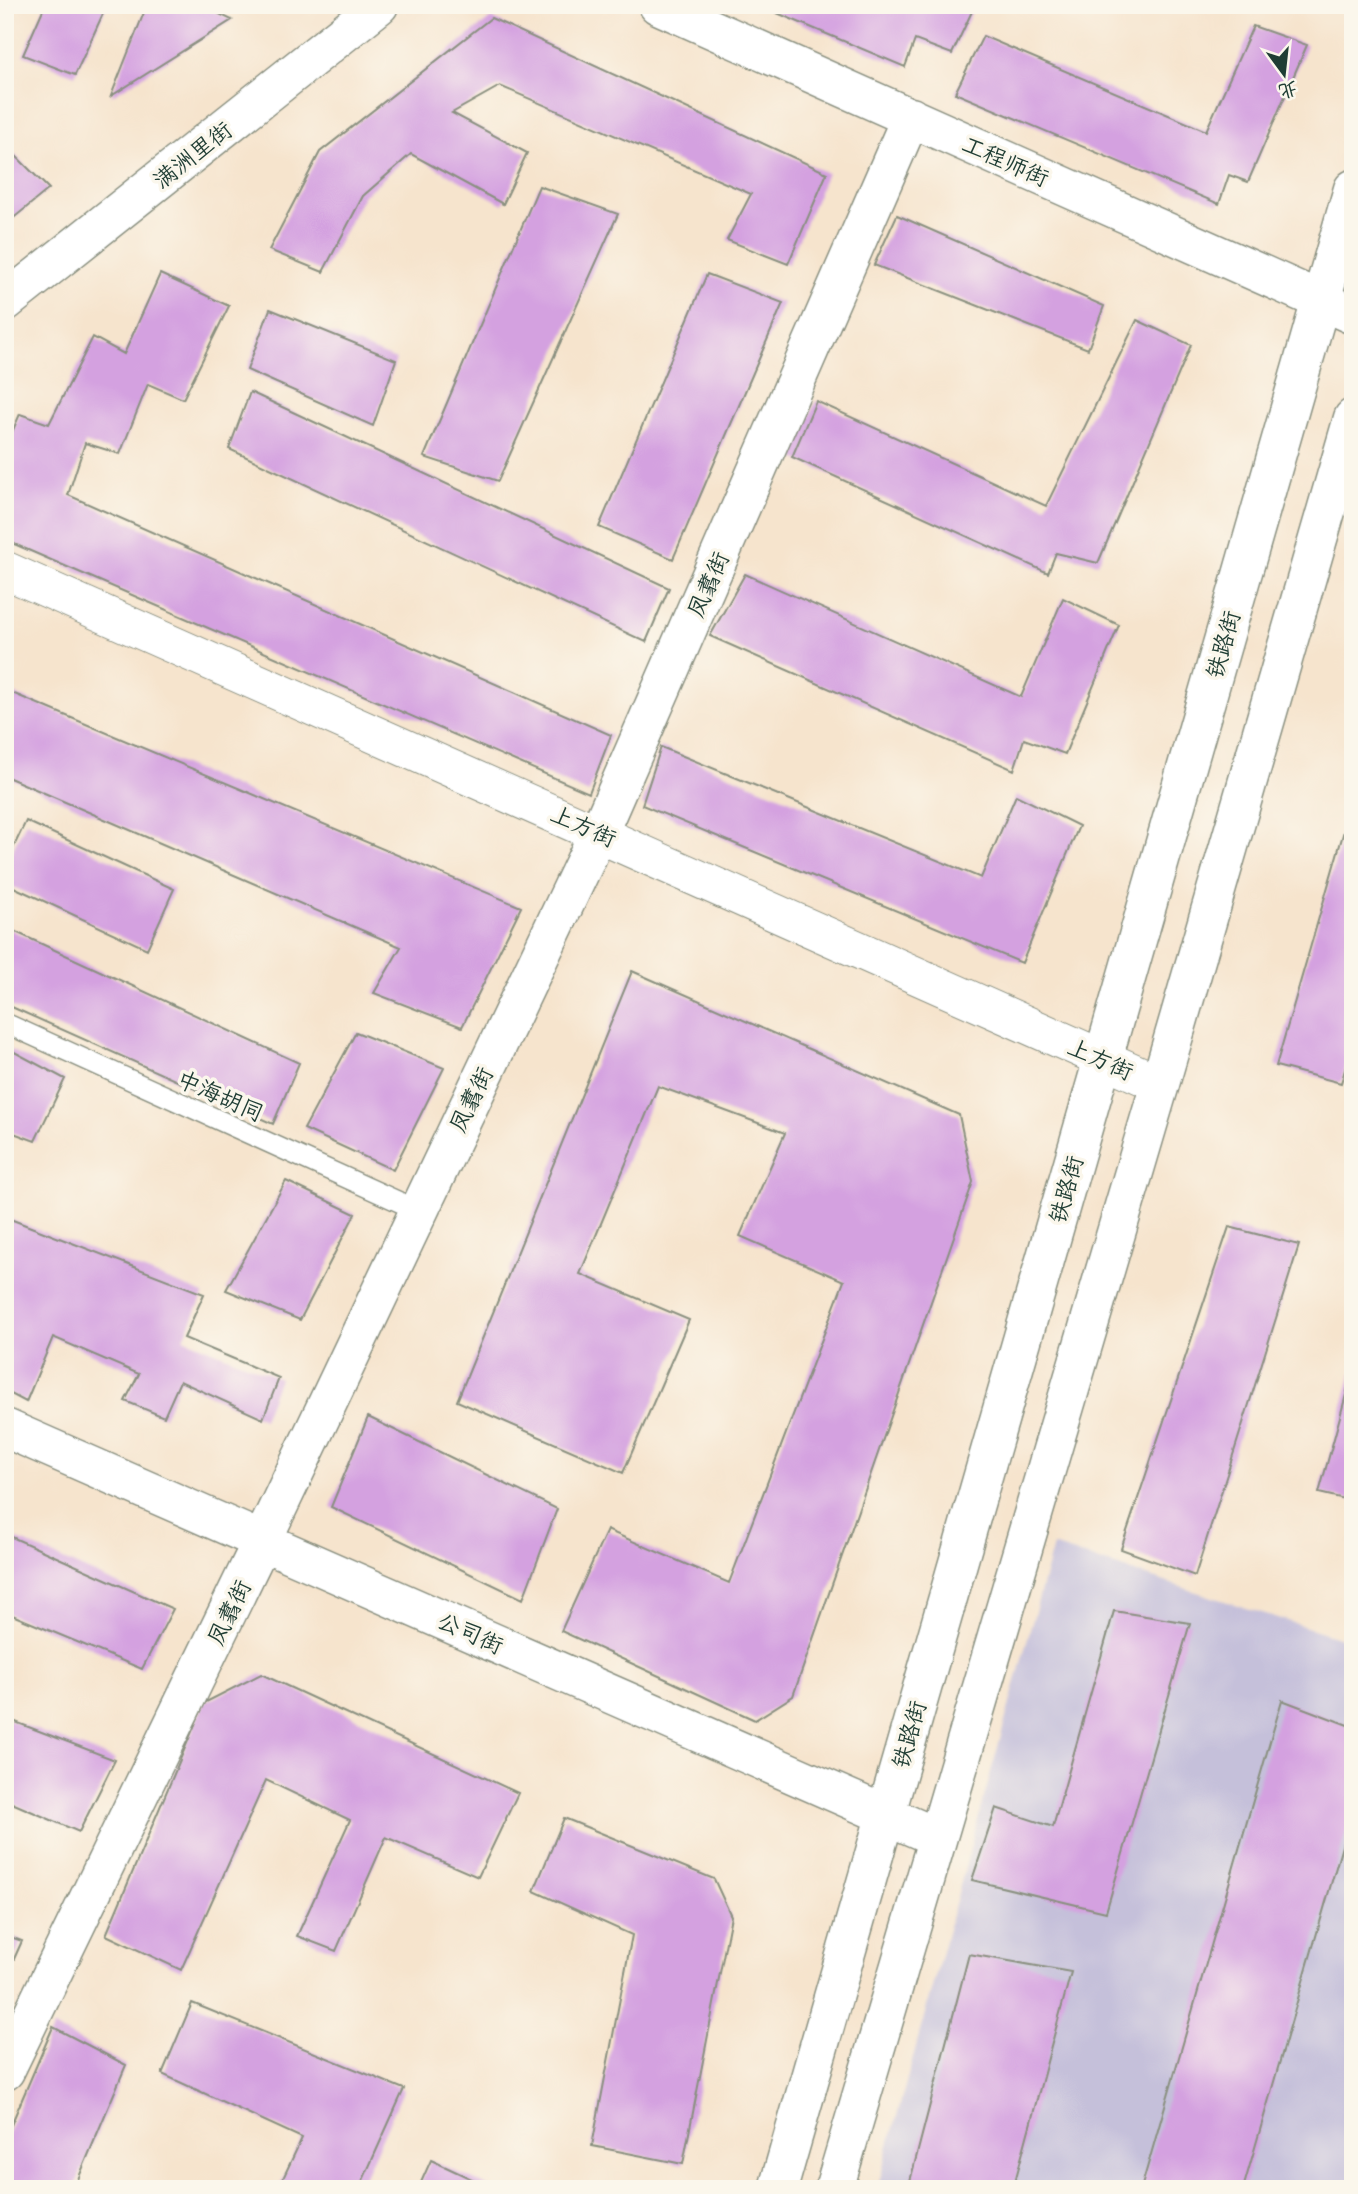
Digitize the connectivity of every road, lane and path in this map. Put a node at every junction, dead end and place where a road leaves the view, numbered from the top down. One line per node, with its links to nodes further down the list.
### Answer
1 (379, 5): 5 (street, 满洲里街)
2 (658, 5): 3 (street, 工程师街)
3 (911, 117): 6 (street, 工程师街); 9 (street, 凤翥街)
4 (1353, 189): 6 (street, 铁路街)
5 (5, 302)
6 (1337, 308): 11 (street, 铁路街)
7 (1353, 418): 12 (street)
8 (5, 570): 9 (street, 上方街)
9 (599, 832): 11 (street, 上方街); 13 (street, 凤翥街)
10 (5, 1023): 13 (lane, 中海胡同)
11 (1102, 1058): 12 (street, 上方街); 16 (street, 铁路街)
12 (1160, 1084): 17 (street)
13 (416, 1210): 15 (street, 凤翥街)
14 (5, 1428): 15 (street, 公司街)
15 (262, 1541): 16 (street, 公司街); 18 (street, 凤翥街)
16 (885, 1814): 17 (street, 公司街); 19 (street, 铁路街)
17 (936, 1837): 20 (street)
18 (5, 2071)
19 (778, 2189)
20 (834, 2189)

